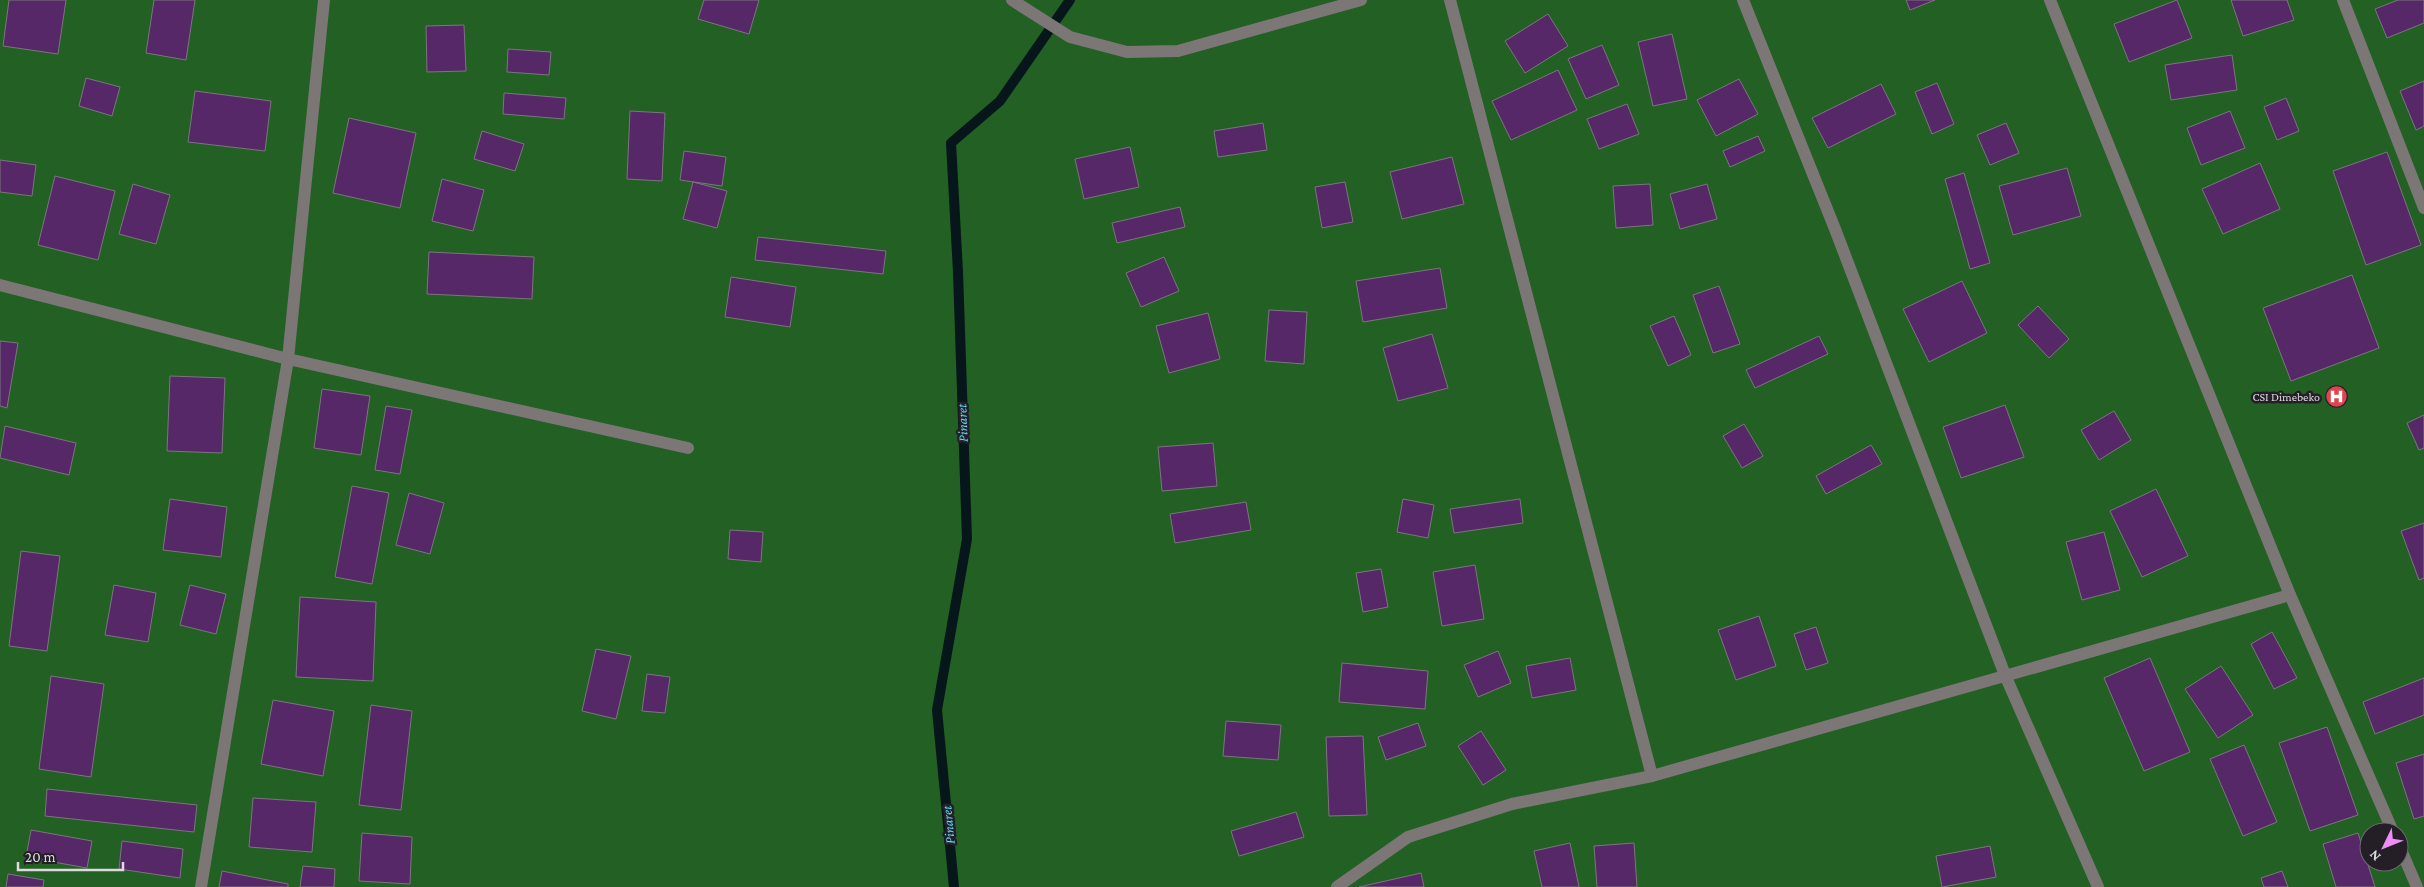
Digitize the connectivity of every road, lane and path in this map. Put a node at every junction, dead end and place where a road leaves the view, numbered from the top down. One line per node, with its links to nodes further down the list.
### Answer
1 (324, 0): 10 (street)
2 (1012, 0): 3 (street)
3 (1361, 0)
4 (1450, 0): 14 (street)
5 (1744, 0): 13 (street)
6 (2050, 0): 12 (street)
7 (2343, 0): 8 (street)
8 (2424, 208)
9 (0, 285): 10 (street)
10 (288, 359): 11 (street); 17 (street)
11 (688, 448)
12 (2290, 595): 13 (street); 15 (street)
13 (2005, 675): 14 (street); 19 (street)
14 (1652, 776): 18 (street)
15 (2390, 822)
16 (2409, 868): 20 (street)
17 (201, 887)
18 (1337, 887)
19 (2098, 887)
20 (2417, 887)

